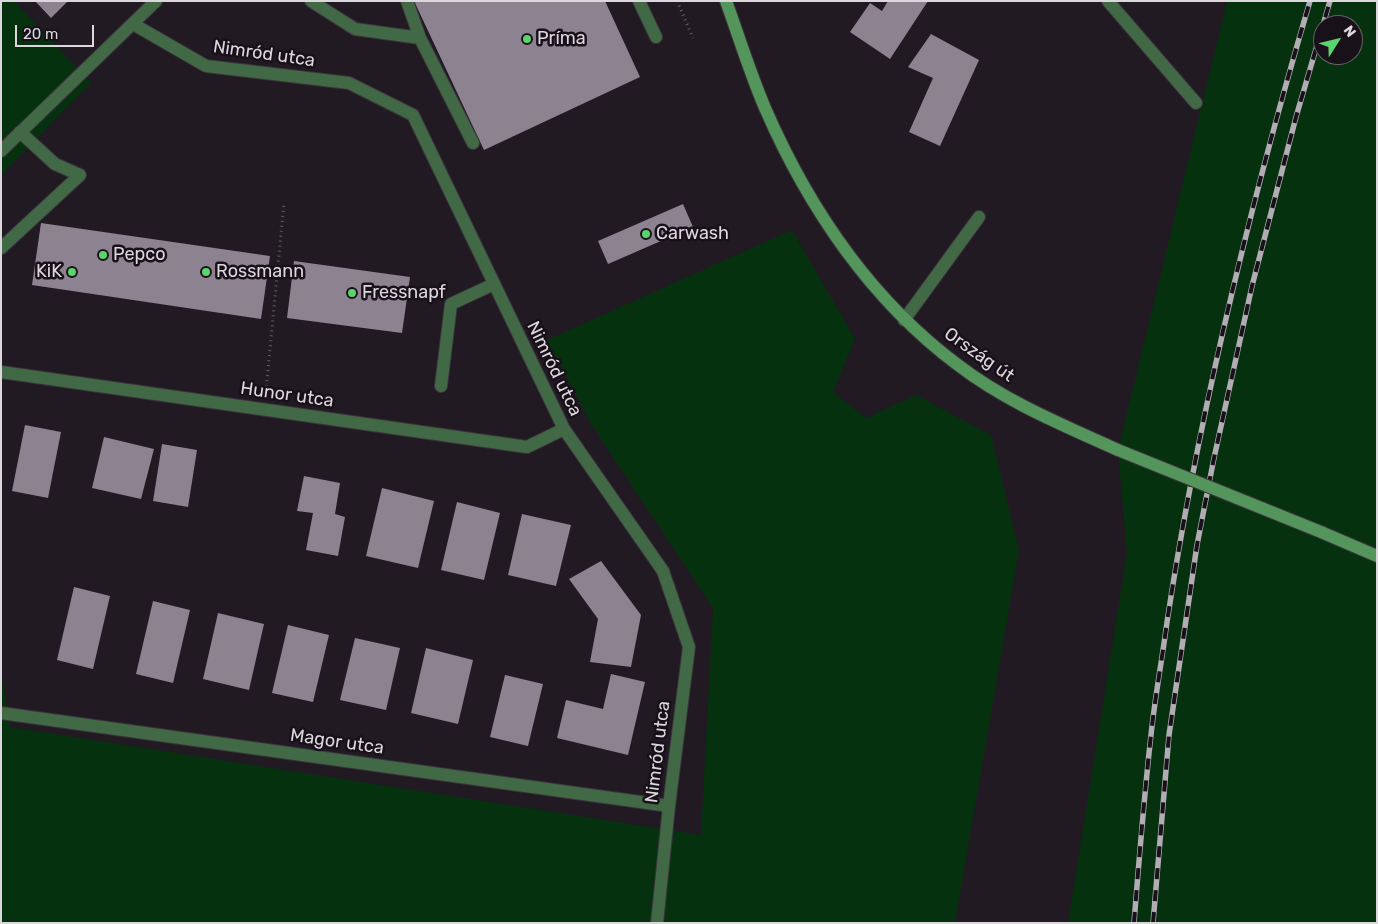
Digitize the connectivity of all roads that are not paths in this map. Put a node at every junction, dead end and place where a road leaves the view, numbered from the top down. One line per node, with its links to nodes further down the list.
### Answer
1 (156, 1): 7 (street)
2 (311, 1): 9 (street)
3 (407, 1): 9 (street)
4 (639, 1): 8 (street)
5 (726, 1): 17 (main road, Ország út)
6 (1108, 1): 10 (street)
7 (133, 24): 11 (street); 16 (street, Nimród utca)
8 (656, 37)
9 (420, 38): 12 (street)
10 (1196, 103)
11 (20, 132): 13 (street); 15 (street)
12 (473, 143)
13 (1, 151)
14 (979, 217): 17 (street)
15 (1, 248)
16 (494, 284): 19 (street); 20 (street, Nimród utca)
17 (904, 320): 21 (main road, Ország út, bridge)
18 (1, 372): 20 (street, Hunor utca)
19 (441, 386)
20 (564, 429): 23 (street, Nimród utca)
21 (1377, 556)
22 (1, 713): 23 (street, Magor utca)
23 (669, 806): 24 (street, Nimród utca)
24 (658, 923)

